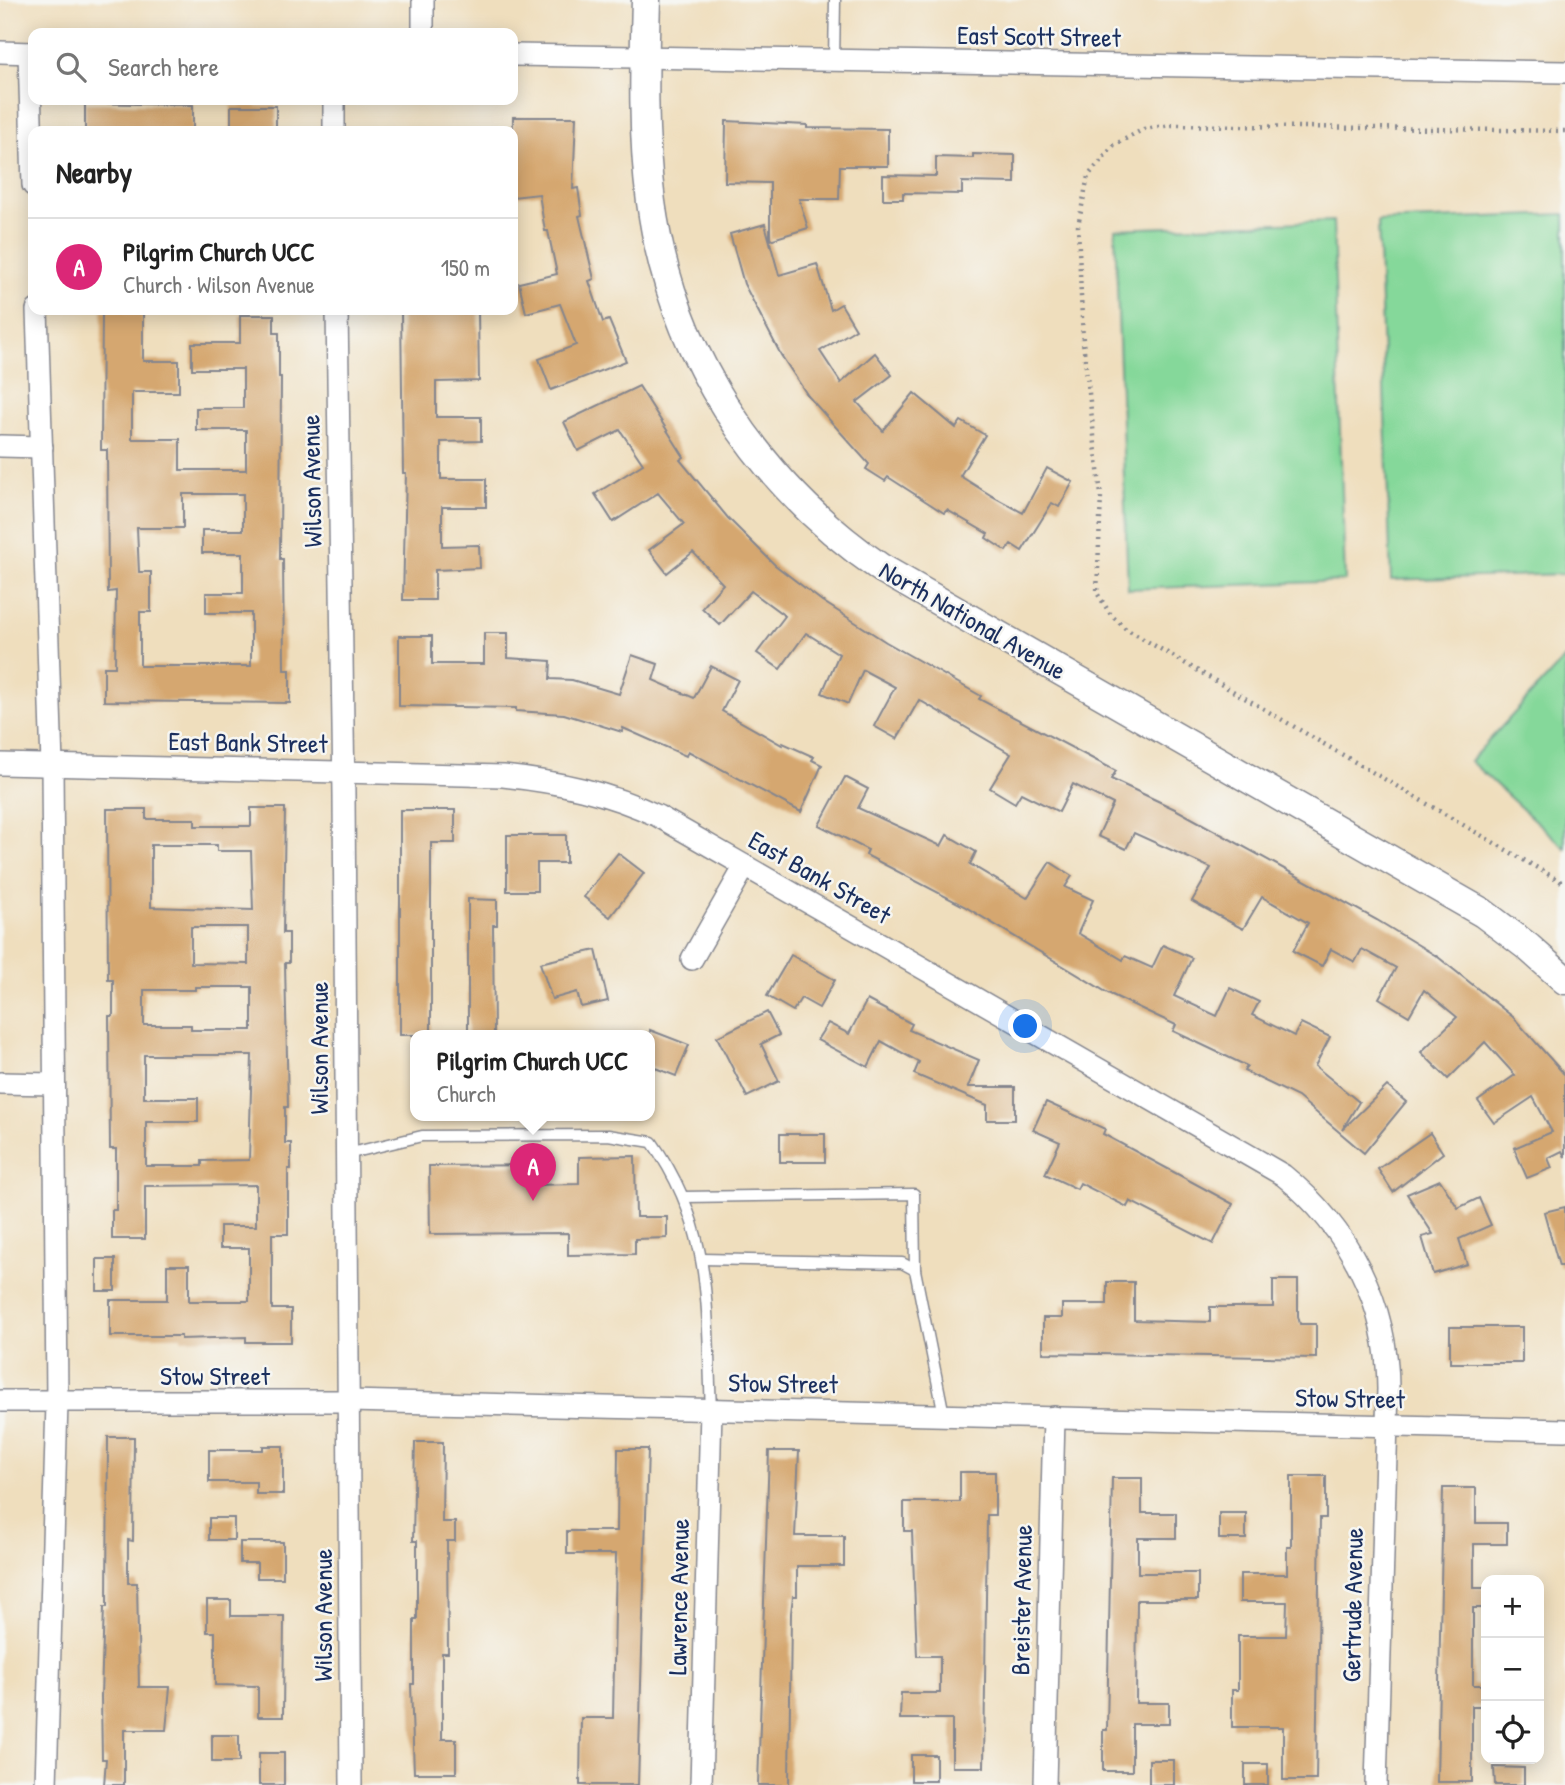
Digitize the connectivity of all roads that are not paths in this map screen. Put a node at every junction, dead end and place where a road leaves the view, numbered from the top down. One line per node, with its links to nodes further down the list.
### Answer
1 (423, 0): 4 (street)
2 (646, 0): 8 (street, North National Avenue)
3 (835, 0): 9 (lane)
4 (422, 28)
5 (0, 52): 6 (street)
6 (28, 53)
7 (518, 55): 8 (street, East Scott Street)
8 (644, 58): 9 (street, East Scott Street); 24 (street, North National Avenue)
9 (834, 61): 10 (street, East Scott Street)
10 (1565, 72)
11 (32, 105): 13 (street)
12 (334, 105): 14 (street)
13 (32, 126)
14 (334, 126)
15 (37, 315): 18 (street)
16 (337, 315): 21 (street, Wilson Avenue)
17 (0, 446): 18 (street)
18 (42, 447): 20 (street)
19 (0, 764): 20 (street, East Bank Street)
20 (52, 765): 21 (street, East Bank Street); 26 (street)
21 (344, 772): 22 (street, East Bank Street); 27 (street, Wilson Avenue)
22 (745, 866): 23 (street); 37 (street, East Bank Street)
23 (692, 959)
24 (1565, 981)
25 (0, 1083): 26 (street)
26 (54, 1084): 33 (street)
27 (347, 1154): 28 (lane); 32 (street, Wilson Avenue)
28 (684, 1196): 29 (lane); 30 (lane)
29 (702, 1259): 30 (lane); 34 (lane)
30 (915, 1270): 35 (lane)
31 (0, 1401): 33 (street, Stow Street)
32 (348, 1401): 33 (street, Stow Street); 34 (street, Stow Street); 40 (street, Wilson Avenue)
33 (57, 1403): 39 (street)
34 (710, 1410): 35 (street, Stow Street); 41 (street, Lawrence Avenue)
35 (944, 1415): 36 (street, Stow Street)
36 (1054, 1417): 37 (street, Stow Street); 42 (street, Breister Avenue)
37 (1384, 1427): 38 (street, Stow Street); 43 (street, Gertrude Avenue)
38 (1565, 1430)
39 (46, 1785)
40 (351, 1785)
41 (701, 1785)
42 (1045, 1785)
43 (1376, 1785)

